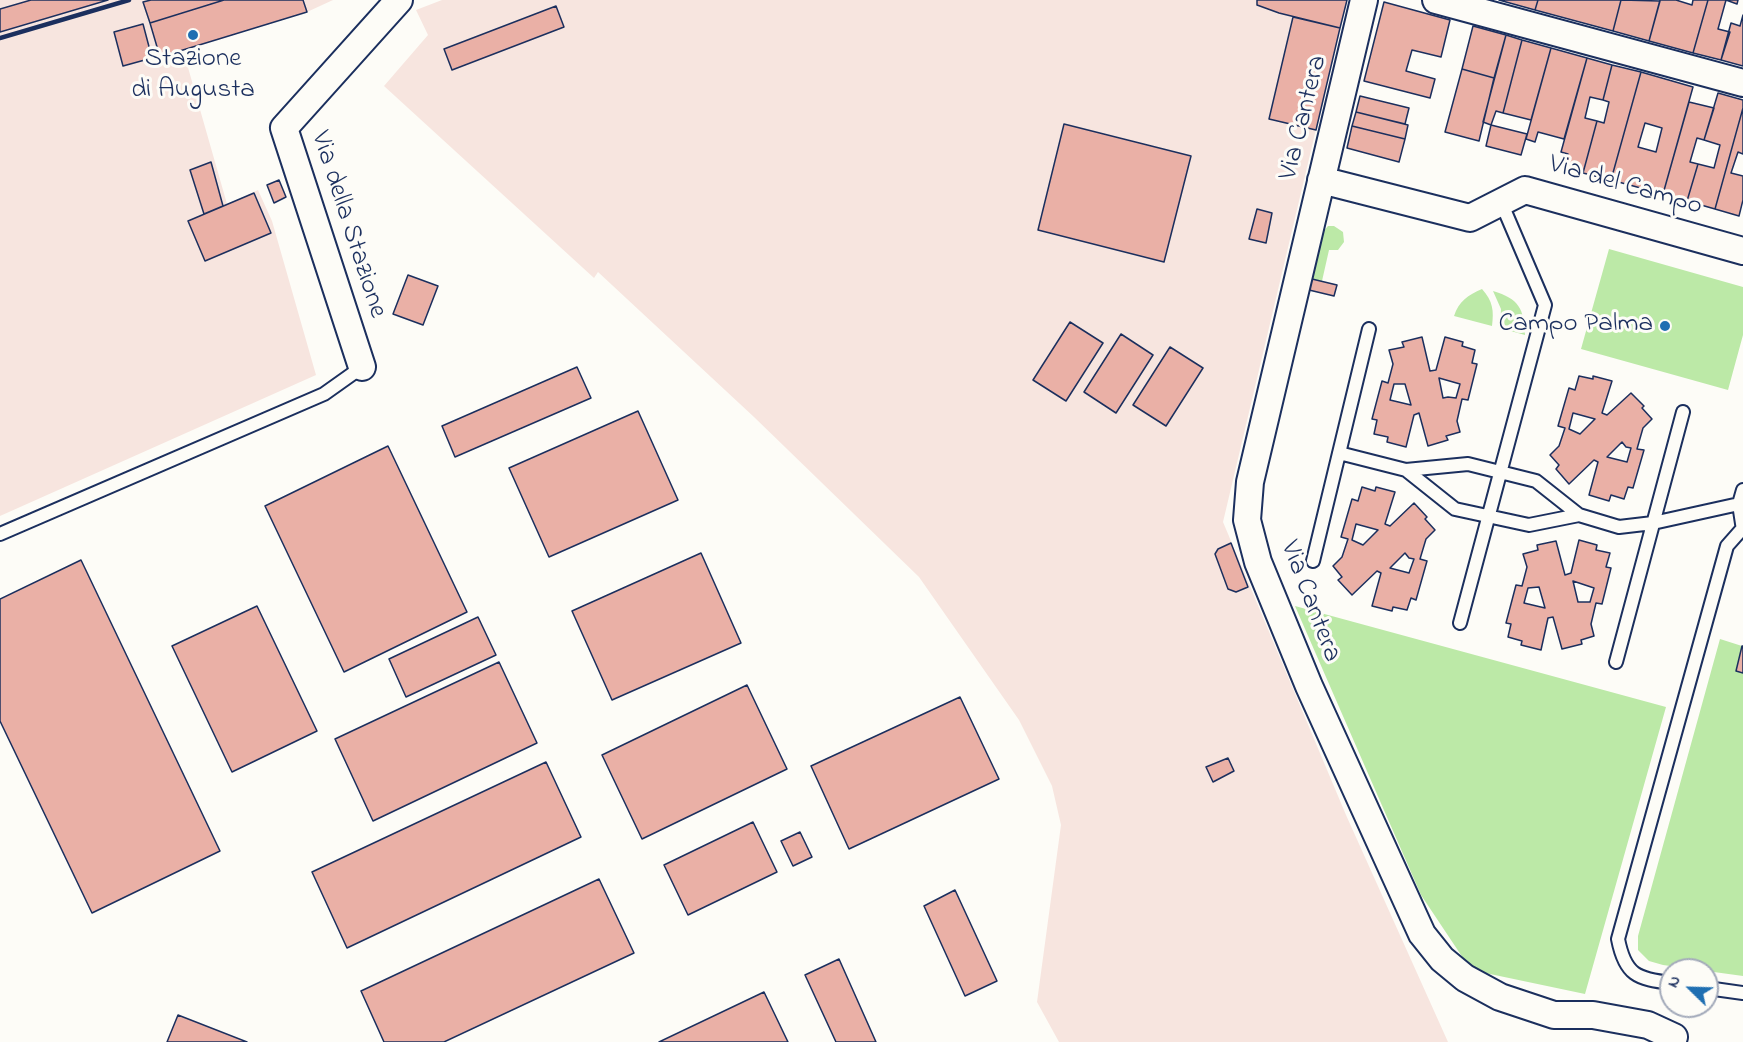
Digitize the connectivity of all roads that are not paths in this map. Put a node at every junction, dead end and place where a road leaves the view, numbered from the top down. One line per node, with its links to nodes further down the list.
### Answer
1 (399, 0): 9 (street, Via della Stazione)
2 (1364, 0): 5 (street, Via Cantera)
3 (1436, 0): 4 (street)
4 (1743, 83)
5 (1321, 180): 6 (street, Via del Campo); 27 (street, Via Cantera)
6 (1501, 202): 7 (street, Via del Campo); 13 (lane)
7 (1743, 251)
8 (1369, 329): 11 (lane)
9 (362, 367): 20 (lane)
10 (1683, 412): 18 (lane)
11 (1339, 453): 12 (lane); 21 (lane)
12 (1406, 470): 13 (lane); 17 (lane)
13 (1501, 472): 16 (lane); 17 (lane)
14 (1743, 490): 15 (lane)
15 (1739, 504): 18 (lane); 19 (lane)
16 (1579, 515): 17 (lane); 18 (lane)
17 (1489, 516): 22 (lane)
18 (1653, 523): 23 (lane)
19 (1743, 530): 24 (lane)
20 (0, 534)
21 (1313, 561)
22 (1460, 623)
23 (1616, 662)
24 (1659, 981)
25 (1719, 990): 26 (lane)
26 (1743, 993)
27 (1674, 1037)

